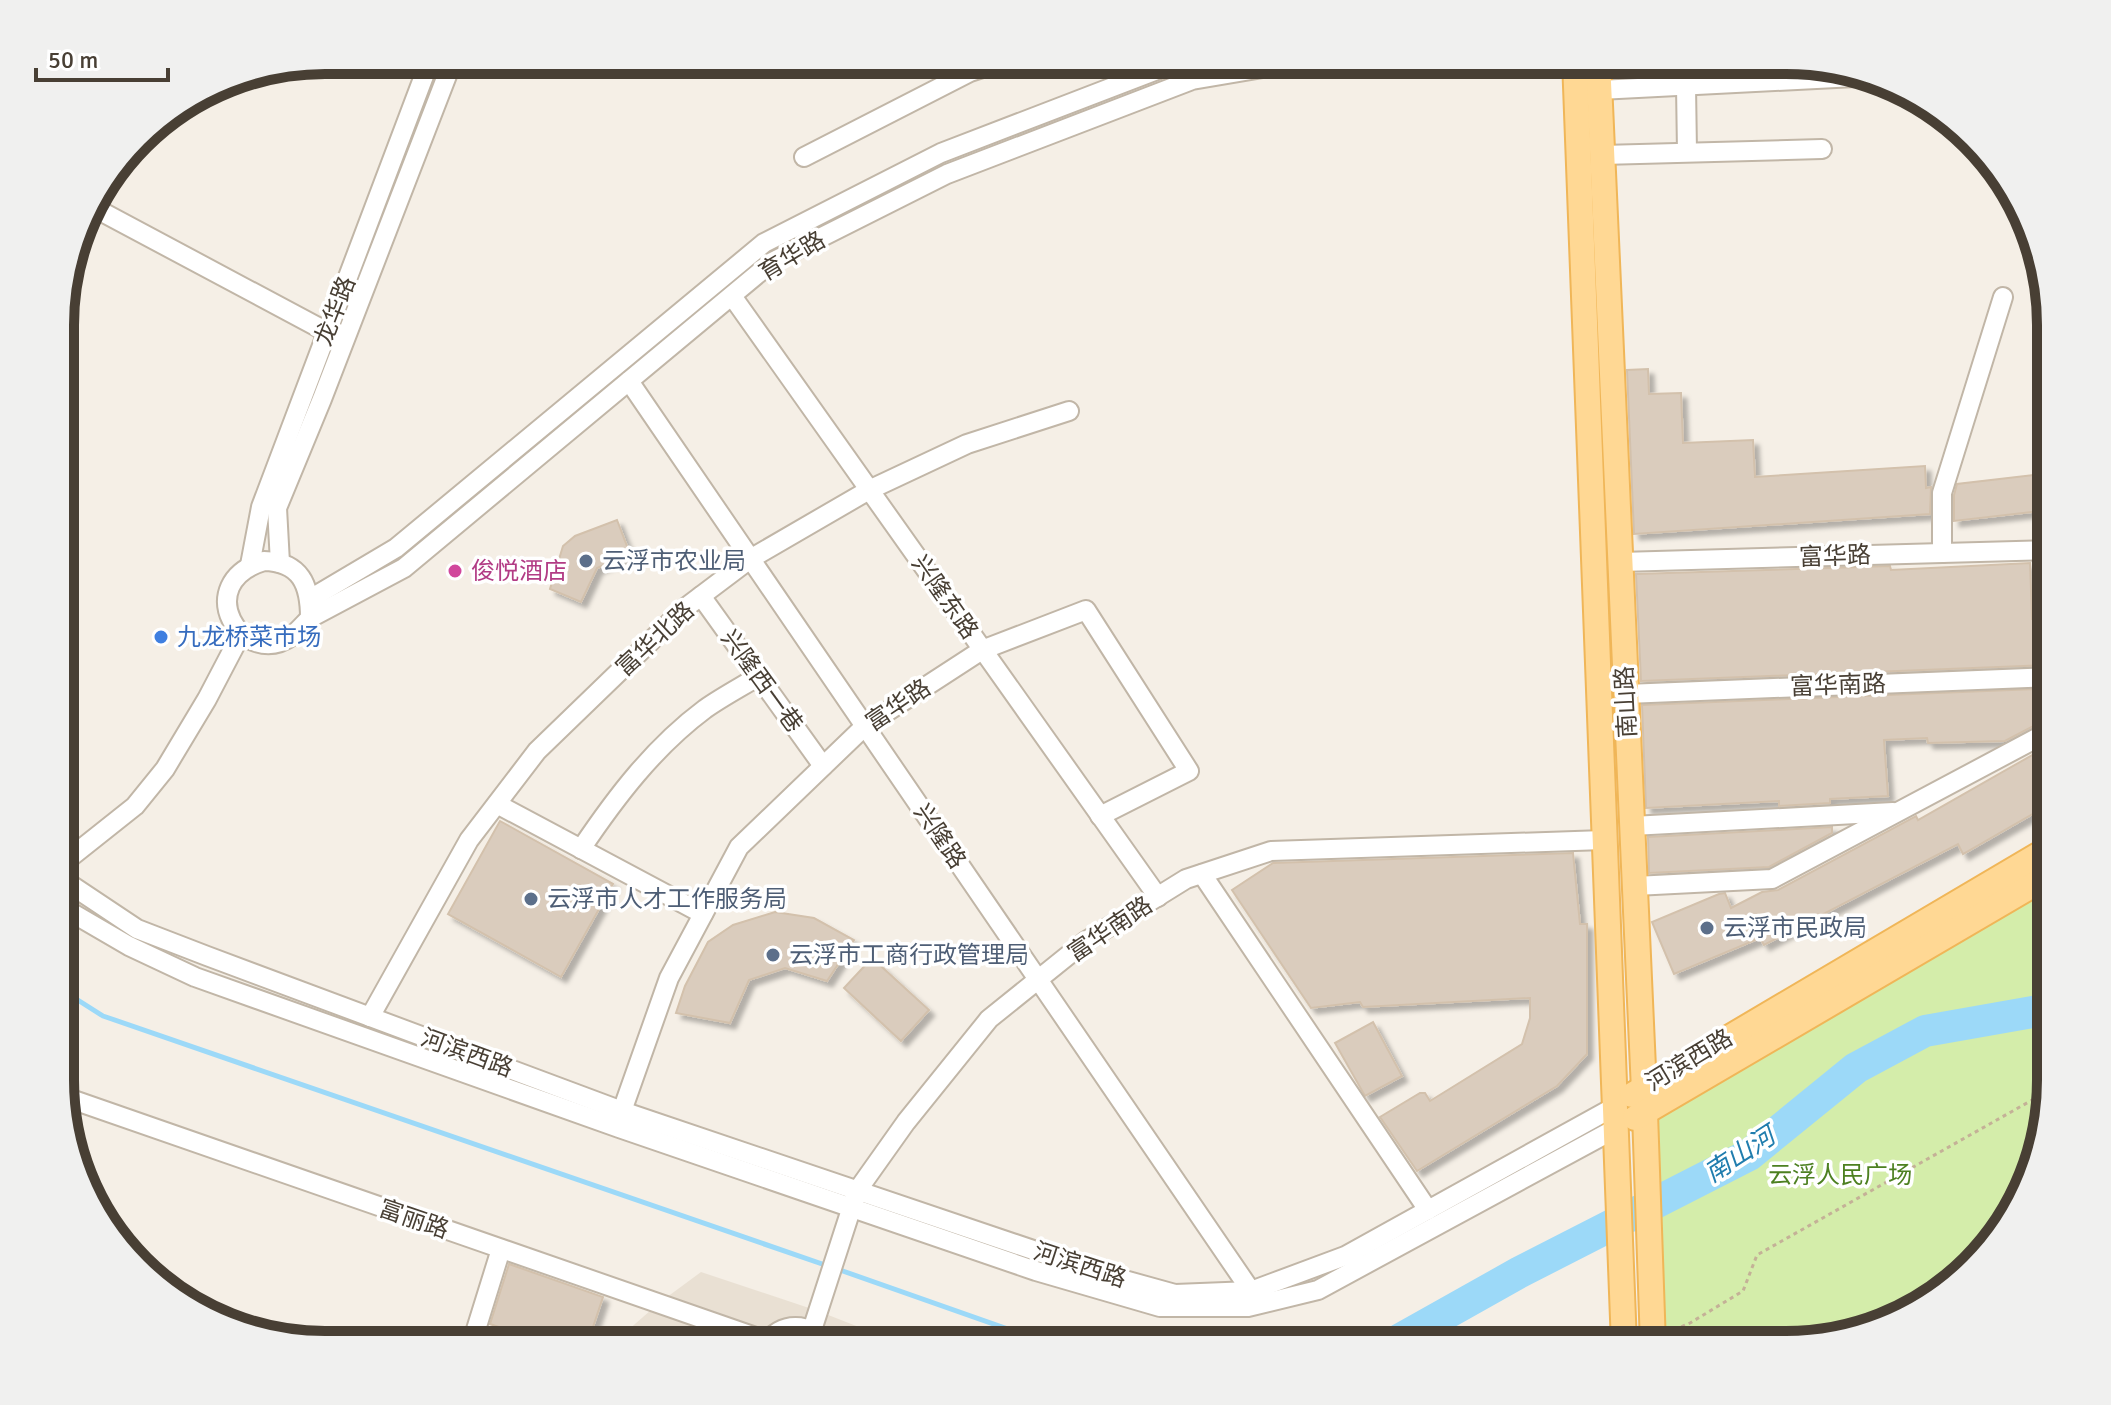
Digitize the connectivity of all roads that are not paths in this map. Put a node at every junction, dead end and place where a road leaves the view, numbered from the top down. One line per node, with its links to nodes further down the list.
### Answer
1 (425, 74): 18 (street, 龙华路)
2 (448, 74): 26 (street, 龙华路)
3 (966, 74): 14 (street)
4 (1147, 74): 29 (street, 育华路)
5 (1227, 74): 16 (street, 育华路)
6 (1588, 74): 42 (main road, 南山路)
7 (1589, 74): 13 (main road, 南山路)
8 (1624, 74): 10 (street)
9 (1818, 76): 10 (street)
10 (1686, 86): 12 (street)
11 (1822, 149): 12 (street)
12 (1687, 152): 13 (street)
13 (1602, 155): 25 (main road, 南山路)
14 (804, 157)
15 (102, 212): 18 (street)
16 (732, 296): 19 (street, 育华路); 21 (street, 兴隆东路)
17 (2003, 297): 23 (street)
18 (327, 332): 27 (street, 龙华路)
19 (629, 381): 24 (street, 兴隆路); 29 (street, 育华路)
20 (1069, 411): 21 (street, 富华北路)
21 (869, 490): 24 (street, 富华北路); 31 (street, 兴隆东路)
22 (2036, 550): 23 (street, 富华路)
23 (1942, 553): 25 (street, 富华路)
24 (750, 559): 28 (street, 富华北路); 35 (street, 兴隆路)
25 (1620, 562): 34 (main road, 南山路)
26 (280, 563): 27 (street); 29 (street)
27 (250, 565): 30 (street, 龙华路)
28 (701, 596): 32 (street, 兴隆西一巷); 38 (street, 富华北路)
29 (310, 608): 30 (street)
30 (241, 634): 44 (street)
31 (982, 650): 35 (street, 富华路); 40 (street, 兴隆东路); 40 (street, 富华路)
32 (759, 676): 37 (street, 兴隆西一巷); 43 (street)
33 (2036, 678): 34 (street, 富华南路)
34 (1626, 694): 41 (main road, 南山路)
35 (865, 726): 37 (street, 富华路); 53 (street, 兴隆路)
36 (2036, 739): 39 (street)
37 (823, 766): 52 (street, 富华路)
38 (497, 804): 43 (street); 54 (street, 富华北路)
39 (1899, 812): 41 (street); 48 (street)
40 (1100, 816): 50 (street, 兴隆东路)
41 (1632, 826): 48 (main road, 南山路)
42 (1604, 840): 46 (street, 富华南路); 59 (main road, 南山路)
43 (581, 849): 52 (street)
44 (74, 854)
45 (2036, 856): 55 (main road, 河滨西路)
46 (1202, 874): 50 (street, 富华南路); 61 (street)
47 (2036, 883): 58 (main road, 河滨西路)
48 (1635, 886): 55 (main road, 南山路)
49 (74, 887): 54 (street, 河滨西路)
50 (1158, 897): 53 (street, 富华南路)
51 (74, 914): 60 (street, 河滨西路)
52 (703, 914): 57 (street, 富华路)
53 (1038, 979): 60 (street, 富华南路); 63 (street, 兴隆路)
54 (370, 1017): 57 (street, 河滨西路)
55 (1644, 1086): 58 (main road, 南山路); 59 (main road, 河滨西路)
56 (75, 1101): 62 (street, 富丽路)
57 (622, 1111): 60 (street, 河滨西路)
58 (1645, 1113): 59 (main road, 河滨西路); 66 (main road, 南山路)
59 (1615, 1118): 60 (street, 河滨西路); 61 (street, 河滨西路); 65 (main road, 南山路)
60 (854, 1199): 63 (street, 河滨西路); 64 (street, 富华南路)
61 (1428, 1210): 63 (street, 河滨西路)
62 (501, 1249): 67 (street); 68 (street, 富丽路)
63 (1251, 1291)
64 (812, 1330): 69 (street)
65 (1623, 1330)
66 (1653, 1330)
67 (476, 1331)
68 (731, 1331)
69 (779, 1331)

